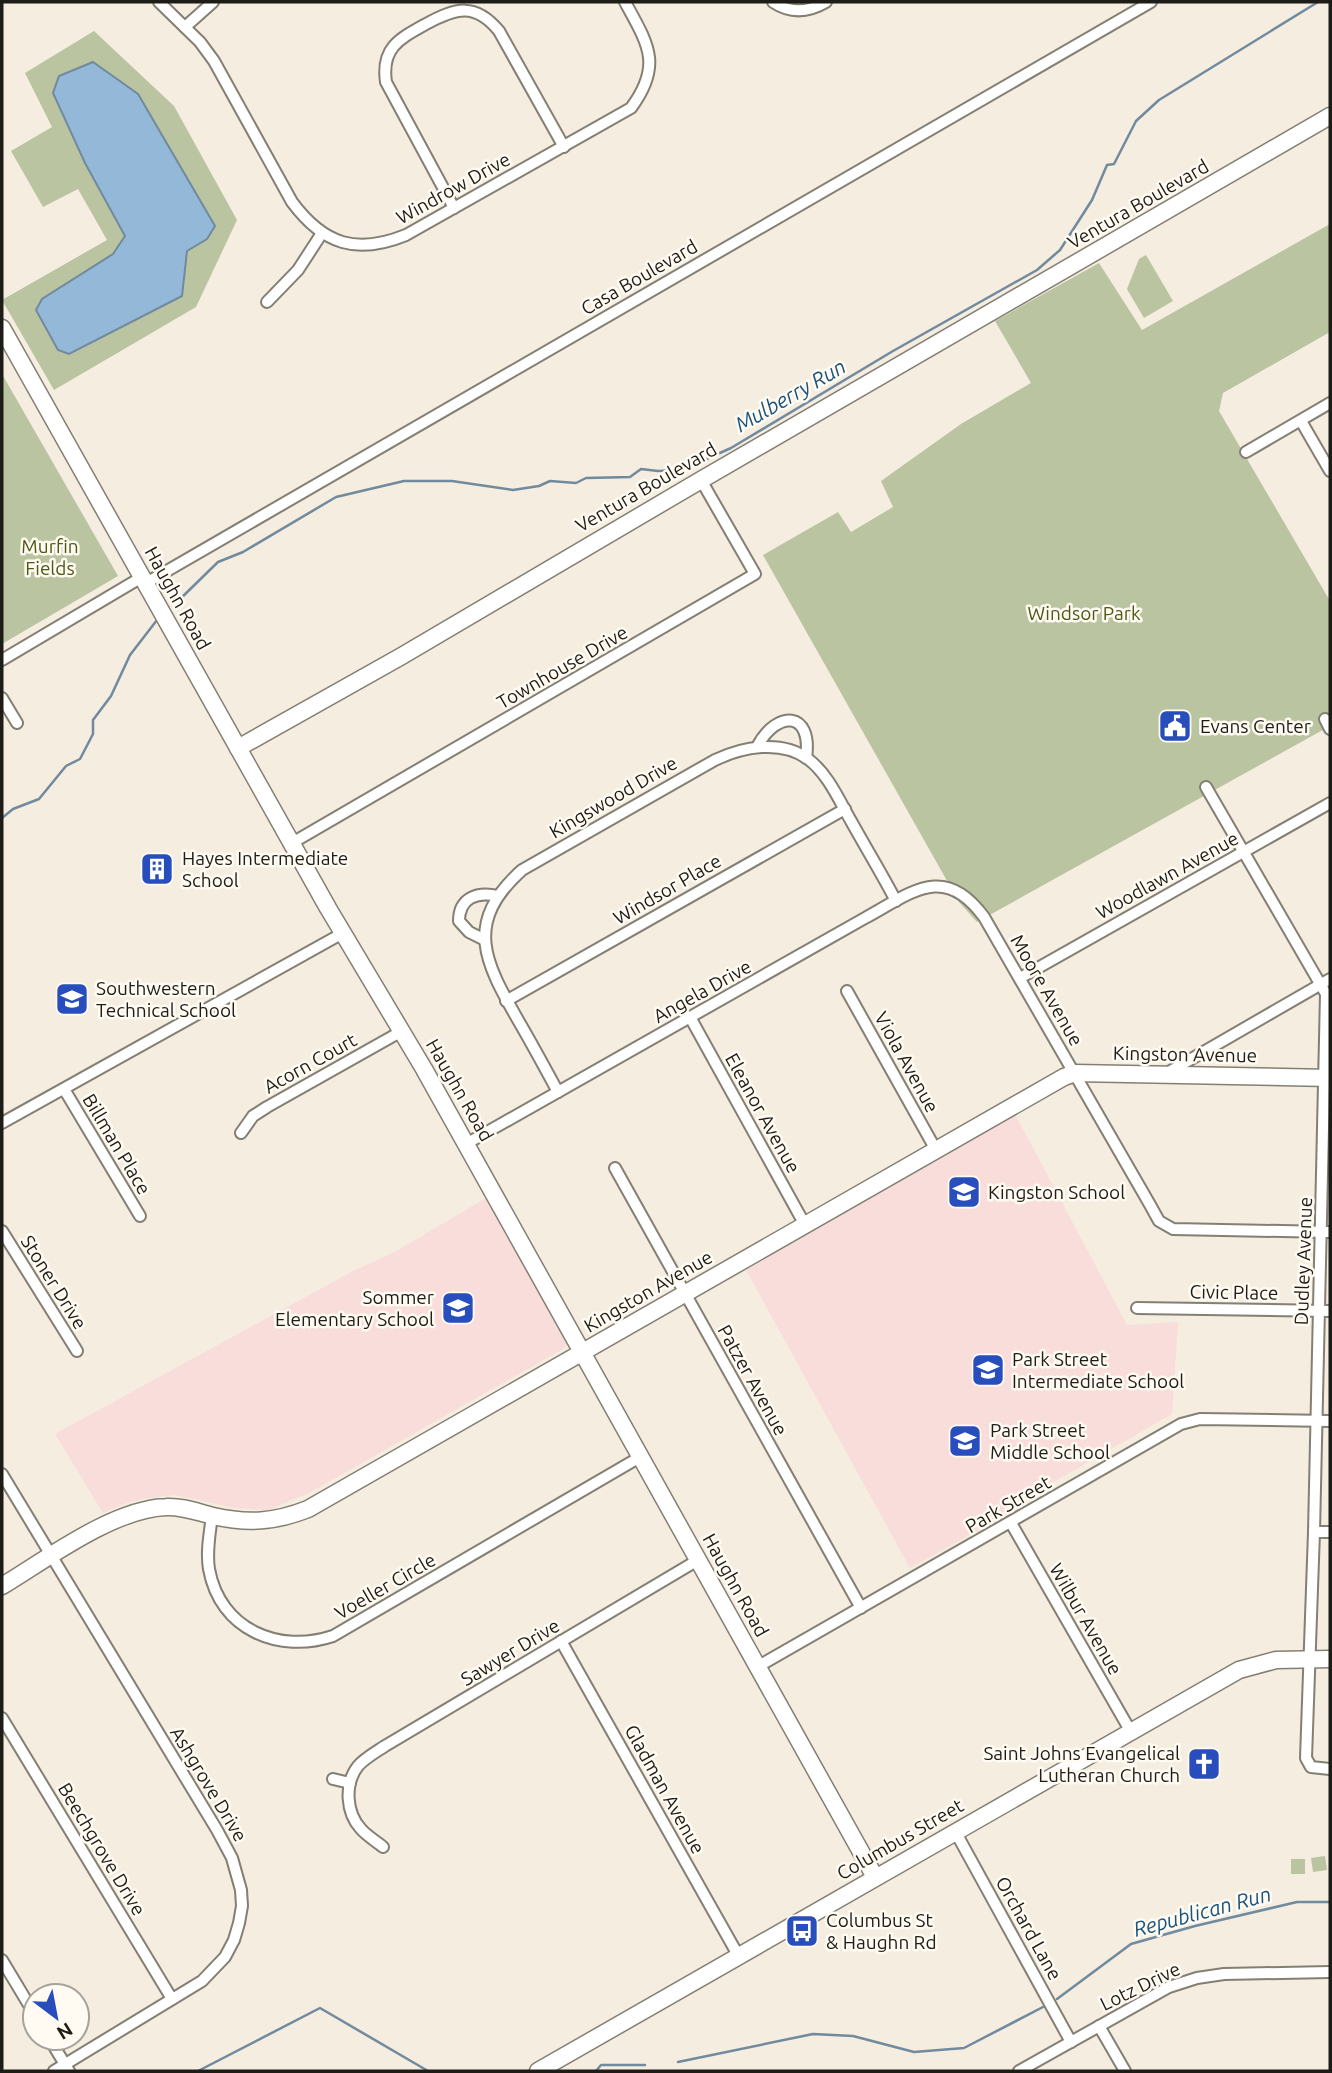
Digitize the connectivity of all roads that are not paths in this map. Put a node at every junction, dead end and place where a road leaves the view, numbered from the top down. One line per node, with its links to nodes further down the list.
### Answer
1 (159, 2): 7 (street, Windrow Drive)
2 (213, 2): 7 (street)
3 (625, 2): 9 (street, Windrow Drive)
4 (773, 2): 5 (street)
5 (826, 2)
6 (1151, 2): 19 (street, Casa Boulevard)
7 (185, 27): 11 (street, Windrow Drive)
8 (1330, 116): 18 (street, Ventura Boulevard)
9 (564, 147): 10 (street, Windrow Drive); 10 (street)
10 (454, 208): 11 (street, Windrow Drive)
11 (322, 233): 12 (street)
12 (267, 302)
13 (2, 328): 19 (street, Haughn Road)
14 (1330, 403): 15 (street)
15 (1301, 421): 16 (street); 17 (street)
16 (1246, 452)
17 (1330, 471)
18 (701, 480): 24 (street, Ventura Boulevard); 29 (street, Townhouse Drive)
19 (144, 580): 20 (street, Casa Boulevard); 24 (street, Haughn Road)
20 (2, 660)
21 (2, 698): 22 (street)
22 (17, 723)
23 (757, 747): 25 (street, Kingswood Drive); 25 (street); 32 (street, Kingswood Drive)
24 (239, 748): 29 (street, Haughn Road)
25 (806, 758): 28 (street)
26 (1206, 787): 30 (street, Dudley Avenue)
27 (1330, 803): 30 (street, Woodlawn Avenue)
28 (845, 809): 33 (street); 39 (street, Windsor Place)
29 (292, 843): 34 (street, Haughn Road)
30 (1244, 852): 36 (street, Woodlawn Avenue); 37 (street, Dudley Avenue)
31 (959, 892): 33 (street, Angela Drive); 36 (street, Moore Avenue)
32 (498, 896): 35 (street, Kingswood Drive); 35 (street)
33 (896, 901): 40 (street, Angela Drive)
34 (343, 933): 41 (street, Haughn Road); 45 (street)
35 (485, 940): 39 (street, Kingswood Drive)
36 (1020, 978): 42 (street, Moore Avenue)
37 (1325, 982): 43 (street); 44 (street, Dudley Avenue)
38 (847, 990): 50 (street, Viola Avenue)
39 (506, 1000): 46 (street, Kingswood Drive)
40 (690, 1017): 46 (street, Angela Drive); 53 (street, Eleanor Avenue)
41 (402, 1031): 48 (street, Acorn Court); 49 (street, Haughn Road)
42 (1074, 1073): 43 (street, Kingston Avenue); 50 (street, Kingston Avenue); 55 (street, Moore Avenue)
43 (1165, 1075): 44 (street, Kingston Avenue)
44 (1327, 1078): 55 (street, Dudley Avenue)
45 (64, 1089): 47 (street); 52 (street, Billman Place)
46 (558, 1092): 49 (street, Angela Drive)
47 (2, 1123)
48 (241, 1133)
49 (466, 1144): 60 (street, Haughn Road)
50 (936, 1150): 53 (street, Kingston Avenue)
51 (615, 1168): 56 (street, Patzer Avenue)
52 (140, 1216)
53 (805, 1225): 56 (street, Kingston Avenue)
54 (2, 1231): 59 (street, Stoner Drive)
55 (1326, 1232): 58 (street, Dudley Avenue)
56 (685, 1294): 60 (street, Kingston Avenue); 72 (street, Patzer Avenue)
57 (1137, 1308): 58 (street, Civic Place)
58 (1324, 1311): 61 (street, Dudley Avenue)
59 (77, 1351)
60 (582, 1352): 63 (street, Haughn Road); 65 (street, Kingston Avenue)
61 (1315, 1421): 62 (street, Park Street); 66 (street, Park Street); 67 (street, Dudley Avenue)
62 (1330, 1421)
63 (640, 1457): 65 (street, Voeller Circle); 70 (street, Haughn Road)
64 (2, 1474): 69 (street, Ashgrove Drive)
65 (212, 1515): 69 (street, Kingston Avenue)
66 (1010, 1523): 72 (street, Park Street); 78 (street, Wilbur Avenue)
67 (1314, 1532): 68 (street); 74 (street, Dudley Avenue)
68 (1330, 1532)
69 (51, 1556): 71 (street, Kingston Avenue); 89 (street, Ashgrove Drive)
70 (698, 1560): 73 (street, Sawyer Drive); 76 (street, Haughn Road)
71 (2, 1587)
72 (860, 1608): 76 (street, Park Street)
73 (561, 1641): 81 (street, Sawyer Drive); 85 (street, Gladman Avenue)
74 (1310, 1659): 75 (street, Columbus Street); 78 (street, Columbus Street); 79 (street, Dudley Avenue)
75 (1330, 1659)
76 (757, 1667): 84 (street, Haughn Road)
77 (2, 1718): 89 (street, Beechgrove Drive)
78 (1131, 1732): 82 (street, Columbus Street)
79 (1330, 1769)
80 (333, 1779): 81 (street)
81 (350, 1783): 83 (street)
82 (955, 1831): 84 (street, Columbus Street); 91 (street, Orchard Lane)
83 (383, 1847)
84 (875, 1877): 85 (street, Columbus Street)
85 (738, 1955): 95 (street, Columbus Street)
86 (2, 1960): 88 (street)
87 (1330, 1972): 90 (street, Lotz Drive)
88 (21, 1992)
89 (172, 1999): 93 (street, Ashgrove Drive)
90 (1099, 2026): 91 (street, Lotz Drive); 97 (street)
91 (1072, 2042): 96 (street, Lotz Drive)
92 (57, 2052): 93 (street)
93 (67, 2068): 94 (street, Ashgrove Drive)
94 (54, 2071)
95 (538, 2071)
96 (1019, 2071)
97 (1125, 2071)

